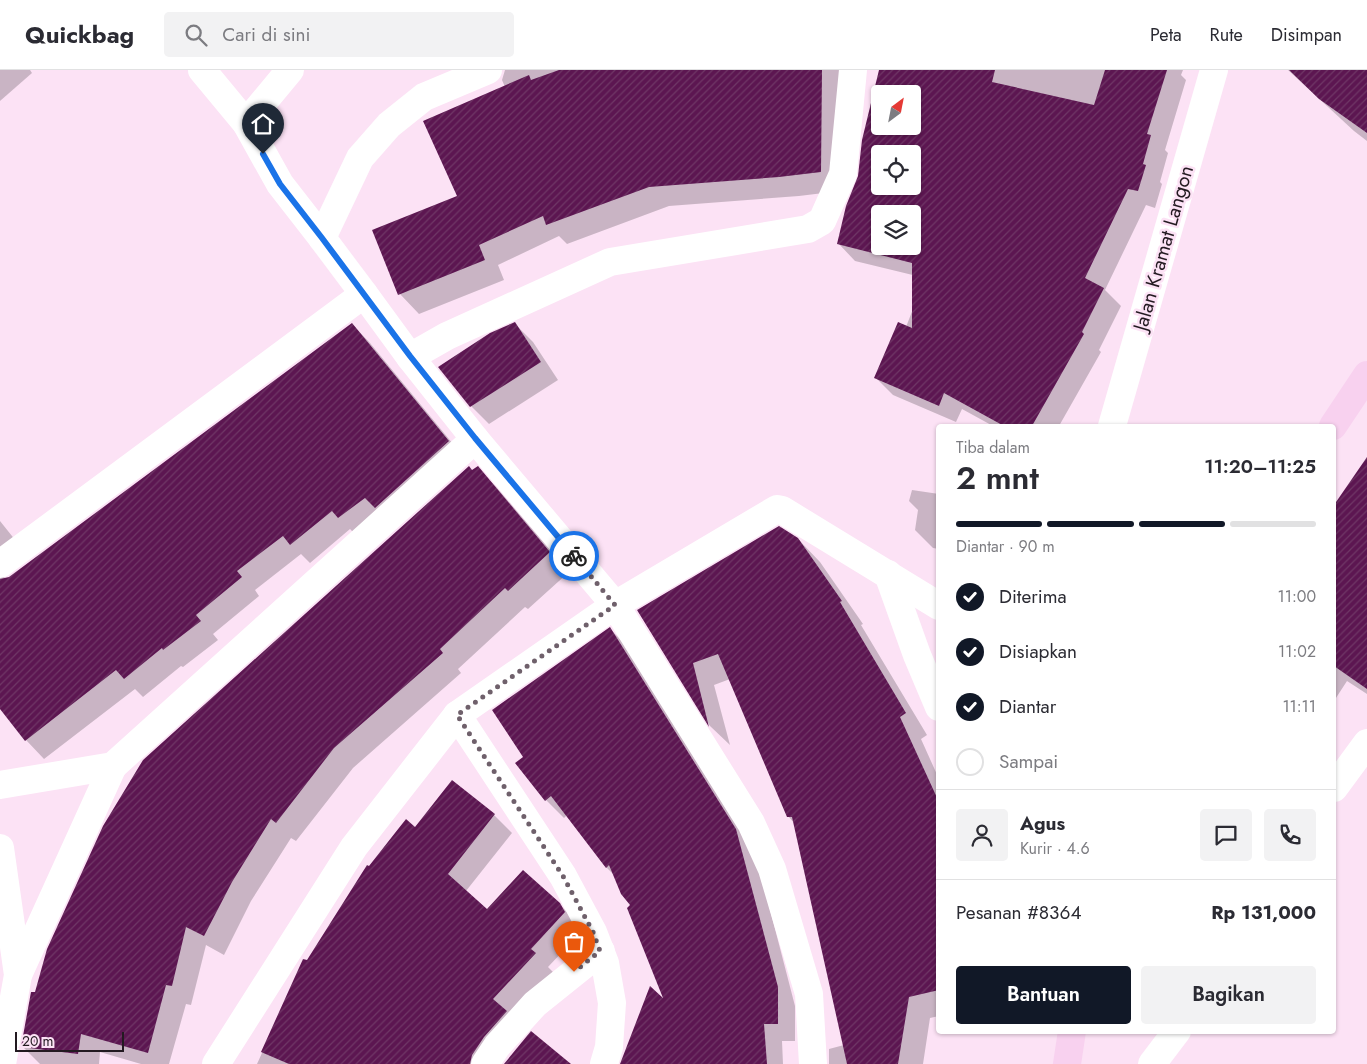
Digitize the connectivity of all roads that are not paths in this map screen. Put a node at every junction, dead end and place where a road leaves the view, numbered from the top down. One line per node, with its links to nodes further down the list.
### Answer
1 (202, 70): 6 (street)
2 (290, 70): 6 (street)
3 (488, 70): 7 (street)
4 (853, 70): 9 (street)
5 (1214, 70): 11 (street, Jalan Kramat Langon)
6 (246, 123): 7 (street)
7 (322, 238): 8 (street)
8 (364, 294): 9 (street); 14 (street)
9 (410, 356): 13 (street)
10 (1367, 375): 12 (main road)
11 (1113, 424)
12 (1334, 424)
13 (475, 438): 17 (street); 21 (street)
14 (0, 564)
15 (888, 574): 16 (street); 17 (street); 18 (street)
16 (936, 604)
17 (615, 605): 19 (street); 33 (street)
18 (936, 700)
19 (457, 715): 25 (street); 30 (street)
20 (1367, 744): 23 (street)
21 (113, 766): 22 (street); 26 (street)
22 (0, 784)
23 (1336, 785)
24 (0, 848): 26 (street)
25 (600, 951): 31 (street); 32 (street)
26 (18, 976): 29 (street)
27 (1072, 1034): 34 (main road)
28 (1176, 1034): 35 (street)
29 (2, 1064)
30 (216, 1064)
31 (485, 1064)
32 (604, 1064)
33 (813, 1064)
34 (1067, 1064)
35 (1152, 1064)

